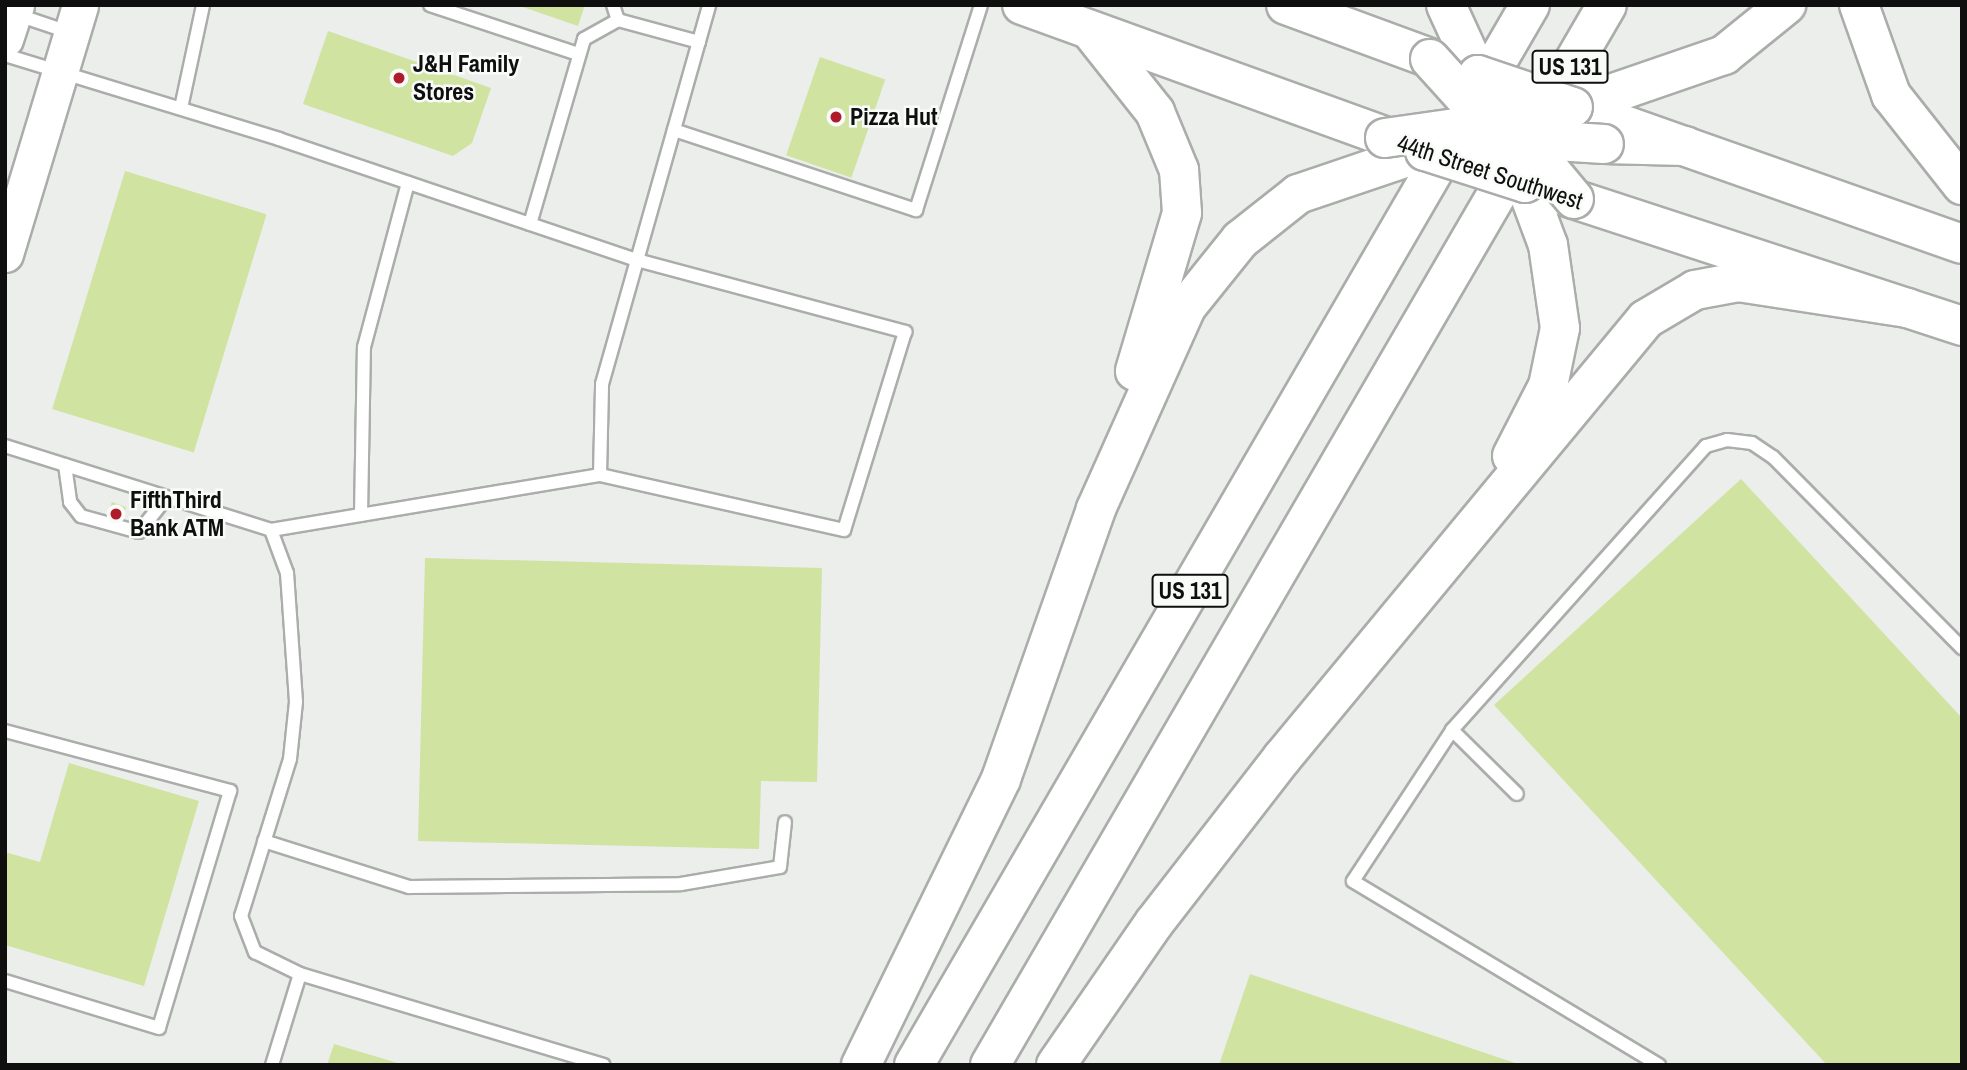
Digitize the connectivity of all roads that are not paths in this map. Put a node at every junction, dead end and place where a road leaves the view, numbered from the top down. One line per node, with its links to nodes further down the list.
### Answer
1 (203, 5): 24 (lane)
2 (430, 5): 18 (lane)
3 (613, 5): 15 (lane)
4 (709, 5): 17 (lane)
5 (981, 5): 25 (lane)
6 (1022, 5): 16 (main road, 44th Street Southwest)
7 (1286, 5): 20 (main road)
8 (1530, 5): 59 (main road, US 131)
9 (1607, 5): 60 (main road, US 131)
10 (1786, 5): 23 (main road)
11 (1859, 5): 32 (main road)
12 (1449, 14): 22 (main road)
13 (10, 18): 14 (lane)
14 (75, 19): 21 (main road)
15 (618, 20): 17 (lane); 18 (lane)
16 (1090, 30): 29 (main road, 44th Street Southwest); 44 (main road)
17 (699, 42): 25 (lane)
18 (578, 54): 34 (lane)
19 (5, 55): 21 (lane)
20 (1430, 59): 22 (main road); 26 (main road, bridge)
21 (60, 71): 24 (lane); 36 (main road)
22 (1478, 75): 23 (main road, bridge); 26 (main road, bridge)
23 (1573, 107): 26 (main road, bridge); 27 (main road)
24 (181, 108): 30 (lane)
25 (674, 130): 37 (lane)
26 (1505, 131): 27 (main road, bridge); 28 (main road, bridge); 29 (main road, bridge); 31 (main road, bridge); 33 (main road, bridge)
27 (1611, 134): 35 (main road)
28 (1425, 151): 29 (main road, 44th Street Southwest); 31 (main road, 44th Street Southwest, bridge)
29 (1376, 153): 44 (main road)
30 (408, 183): 34 (lane); 45 (lane)
31 (1525, 183): 33 (main road, 44th Street Southwest); 47 (main road)
32 (1962, 185)
33 (1574, 199): 38 (main road, 44th Street Southwest)
34 (530, 224): 37 (lane)
35 (1962, 244)
36 (5, 254)
37 (637, 260): 42 (lane); 42 (lane)
38 (1907, 309): 39 (main road, 44th Street Southwest); 47 (main road)
39 (1962, 326)
40 (5, 446): 41 (lane)
41 (65, 465): 43 (lane); 43 (lane)
42 (600, 475): 45 (lane)
43 (166, 498): 46 (lane)
44 (1096, 509): 58 (main road)
45 (361, 515): 46 (lane)
46 (271, 530): 53 (lane)
47 (1451, 549): 61 (main road)
48 (1962, 648): 49 (lane)
49 (1452, 730): 51 (lane); 62 (lane)
50 (5, 731): 55 (lane)
51 (1517, 794)
52 (785, 822): 53 (lane)
53 (264, 841): 54 (lane)
54 (300, 975): 56 (lane); 57 (lane)
55 (5, 981)
56 (272, 1065)
57 (604, 1065)
58 (861, 1065)
59 (914, 1065)
60 (990, 1065)
61 (1056, 1065)
62 (1659, 1065)

